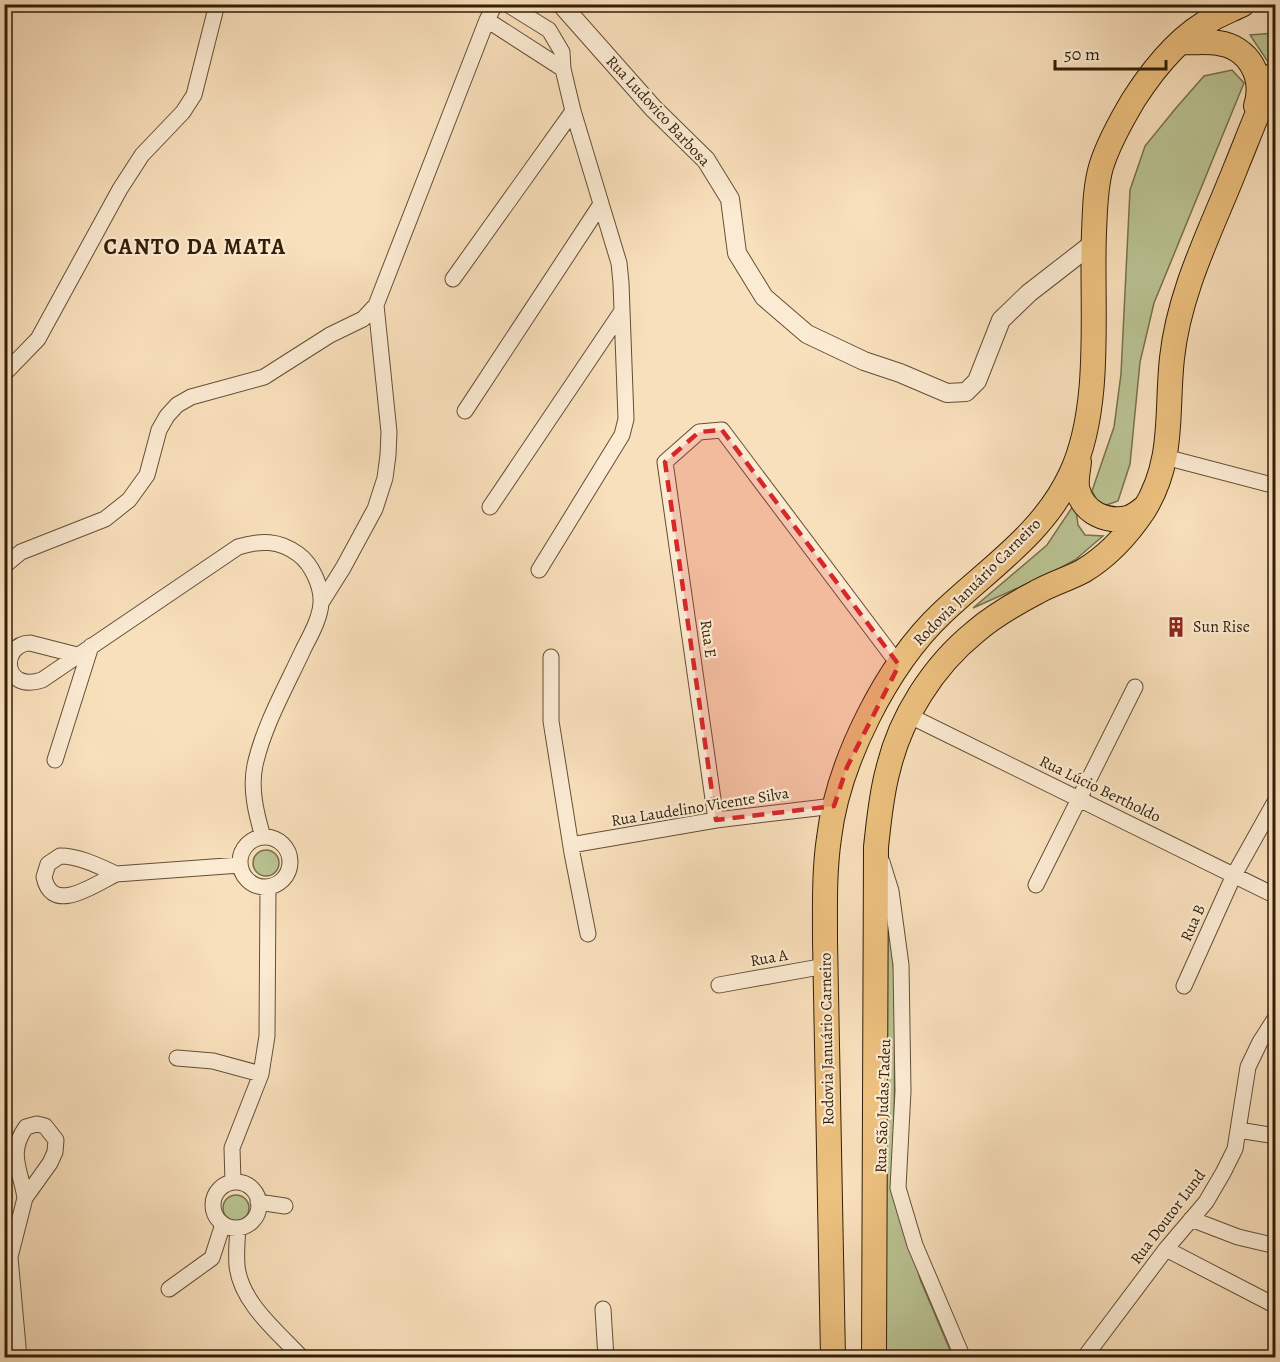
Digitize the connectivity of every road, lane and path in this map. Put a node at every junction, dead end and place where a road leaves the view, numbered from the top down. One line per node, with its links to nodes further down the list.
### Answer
1 (217, 4): 17 (street)
2 (495, 4): 6 (street)
3 (507, 4): 8 (street)
4 (561, 4): 13 (street, Rua Ludovico Barbosa)
5 (1243, 4): 7 (highway, Rodovia Januário Carneiro)
6 (487, 20): 8 (street); 15 (street)
7 (1180, 42): 11 (highway); 13 (highway, Rodovia Januário Carneiro)
8 (563, 69): 10 (street)
9 (1275, 73): 11 (highway, Rodovia Januário Carneiro)
10 (573, 111): 12 (street); 14 (street)
11 (1251, 129): 20 (highway, Rodovia Januário Carneiro)
12 (601, 204): 16 (street); 18 (street)
13 (1094, 246): 19 (highway, Rodovia Januário Carneiro)
14 (453, 279)
15 (376, 305): 24 (street); 26 (street)
16 (622, 310): 22 (street); 25 (street)
17 (4, 374)
18 (465, 411)
19 (1080, 454): 23 (highway); 30 (highway, Rodovia Januário Carneiro)
20 (1165, 457): 21 (street); 23 (highway, Rodovia Januário Carneiro)
21 (1275, 486)
22 (490, 507)
23 (1145, 508): 32 (highway, Rodovia Januário Carneiro)
24 (4, 566)
25 (539, 570)
26 (321, 603): 27 (street); 38 (street)
27 (91, 645): 28 (street); 33 (street)
28 (77, 655)
29 (551, 657): 39 (street)
30 (898, 665): 36 (highway, Rodovia Januário Carneiro); 37 (street, Rua E)
31 (1135, 687): 34 (street)
32 (908, 716): 34 (street, Rua Lúcio Bertholdo); 40 (highway, Rodovia Januário Carneiro)
33 (54, 760)
34 (1081, 799): 43 (street, Rua Lúcio Bertholdo); 44 (street)
35 (1275, 800): 43 (street, Rua B)
36 (834, 806): 37 (street, Rua Laudelino Vicente Silva); 48 (highway, Rodovia Januário Carneiro)
37 (716, 820): 39 (street, Rua Laudelino Vicente Silva)
38 (262, 837): 41 (street); 45 (street)
39 (571, 845): 47 (street)
40 (876, 847): 71 (highway, Rodovia Januário Carneiro); 72 (street, Rua São Judas Tadeu)
41 (240, 865): 42 (street); 45 (street)
42 (116, 874)
43 (1234, 875): 46 (street, Rua Lúcio Bertholdo); 50 (street, Rua B)
44 (1036, 885)
45 (268, 888): 53 (street)
46 (1275, 896)
47 (588, 934)
48 (825, 966): 49 (street, Rua A); 70 (highway, Rodovia Januário Carneiro)
49 (719, 985)
50 (1184, 986)
51 (1275, 1017): 54 (street, Rua Doutor Lund)
52 (177, 1058): 53 (street)
53 (261, 1074): 56 (street)
54 (1238, 1130): 55 (street); 60 (street, Rua Doutor Lund)
55 (1275, 1136)
56 (233, 1182): 58 (street); 61 (street)
57 (25, 1198): 67 (street)
58 (258, 1202): 59 (street); 61 (street)
59 (285, 1206)
60 (1191, 1219): 62 (street); 63 (street, Rua Doutor Lund)
61 (230, 1226): 64 (street); 68 (street)
62 (1275, 1246)
63 (1166, 1249): 65 (street); 73 (street, Rua Doutor Lund)
64 (169, 1289)
65 (1275, 1306)
66 (603, 1309): 69 (street)
67 (19, 1358)
68 (302, 1358)
69 (606, 1358)
70 (833, 1358)
71 (874, 1358)
72 (963, 1358)
73 (1084, 1358)

